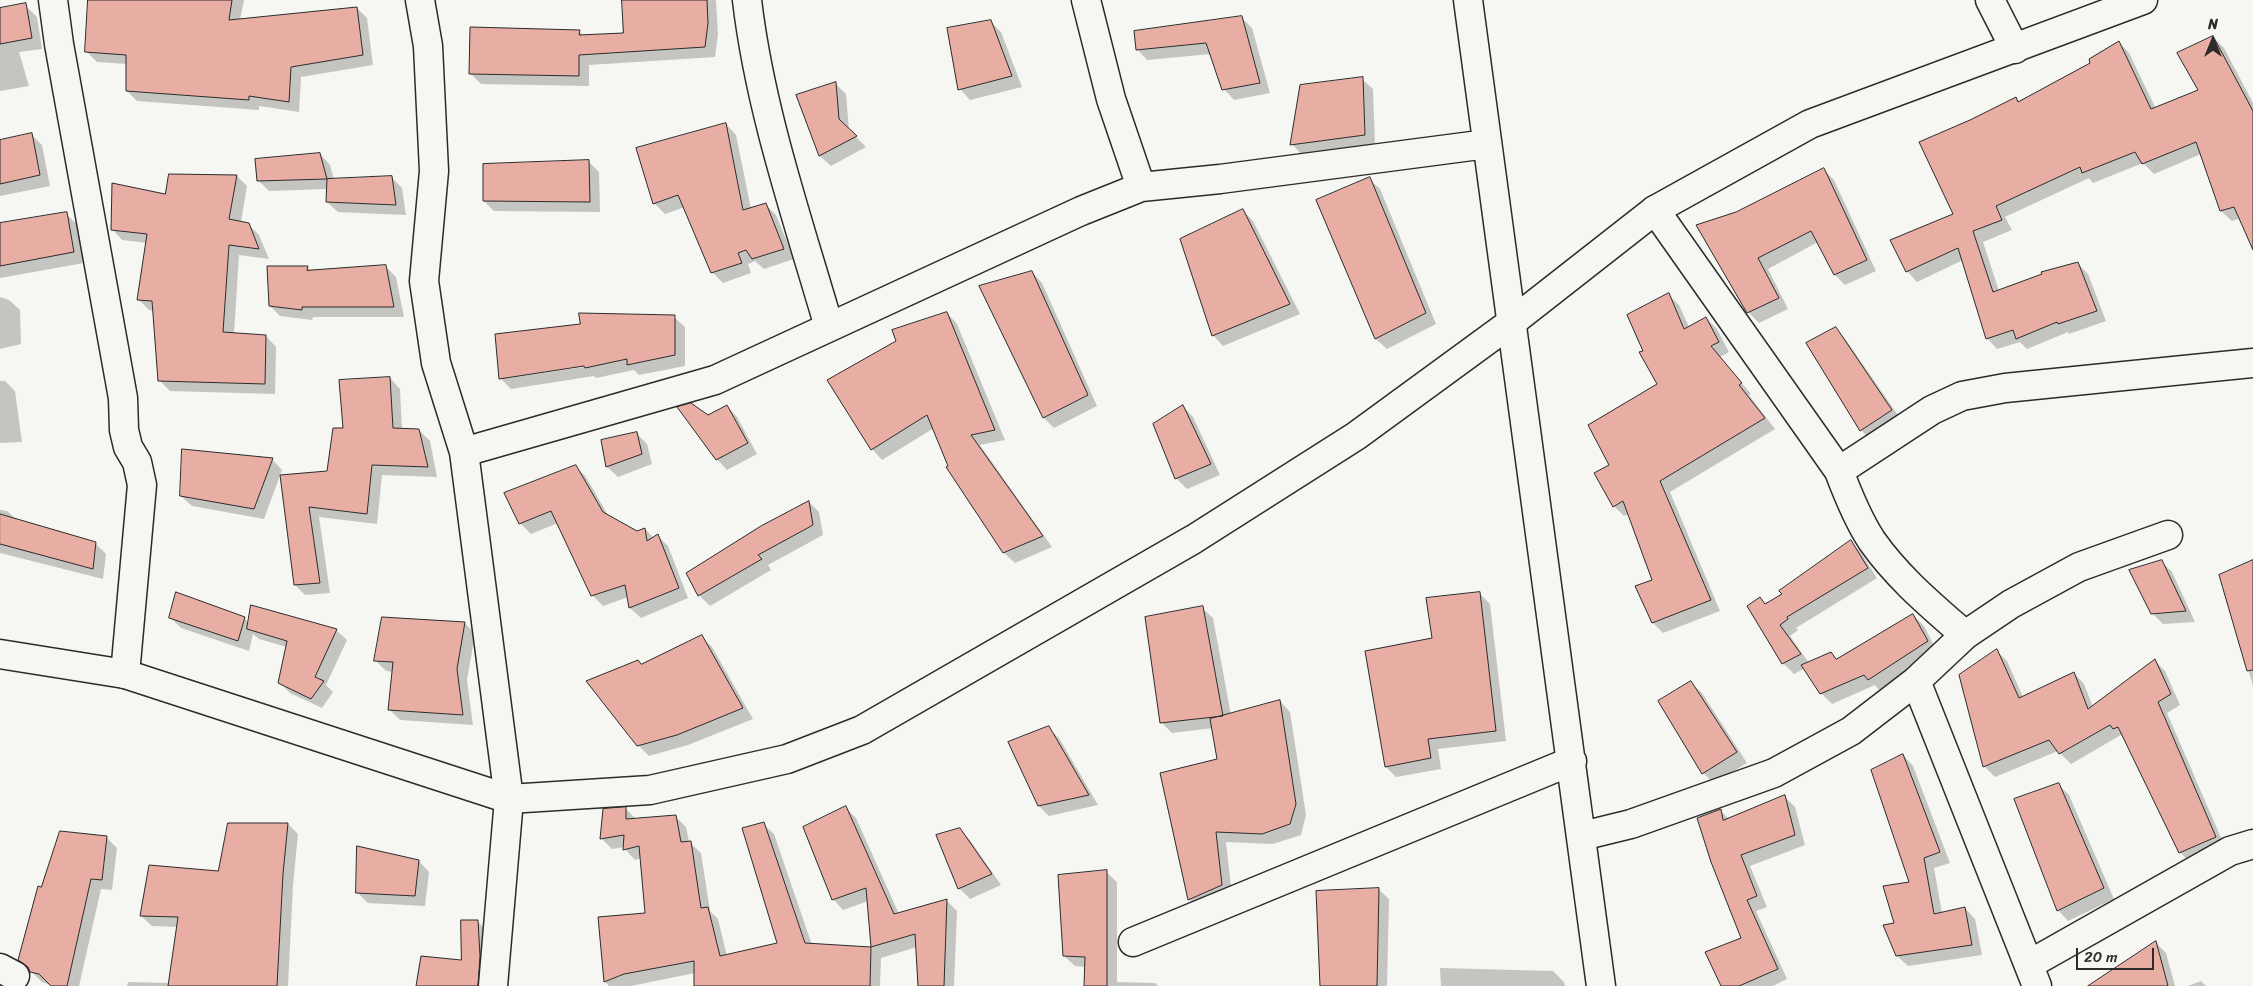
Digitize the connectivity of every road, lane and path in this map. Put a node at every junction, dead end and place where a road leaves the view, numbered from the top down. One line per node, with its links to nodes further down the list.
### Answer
1 (53, 0): 20 (street)
2 (420, 0): 15 (street)
3 (747, 0): 13 (street)
4 (1086, 0): 10 (street)
5 (1468, 0): 9 (street)
6 (1990, 0): 8 (street)
7 (2143, 0): 8 (street)
8 (2015, 49): 11 (street)
9 (1488, 144): 10 (street); 12 (street)
10 (1141, 187): 13 (street)
11 (1655, 210): 12 (street); 16 (street)
12 (1512, 322): 22 (street); 23 (street)
13 (829, 328): 15 (street)
14 (2253, 363): 16 (street)
15 (464, 452): 23 (street)
16 (1839, 471): 18 (street)
17 (2168, 535): 18 (street)
18 (1965, 635): 21 (street)
19 (0, 654): 20 (street)
20 (125, 674): 23 (street)
21 (1916, 680): 24 (street); 27 (street)
22 (1572, 761): 24 (street); 26 (street)
23 (509, 800): 28 (street)
24 (1582, 836): 29 (street)
25 (2253, 844): 27 (street)
26 (1133, 942)
27 (2034, 975)
28 (493, 986)
29 (1602, 986)

